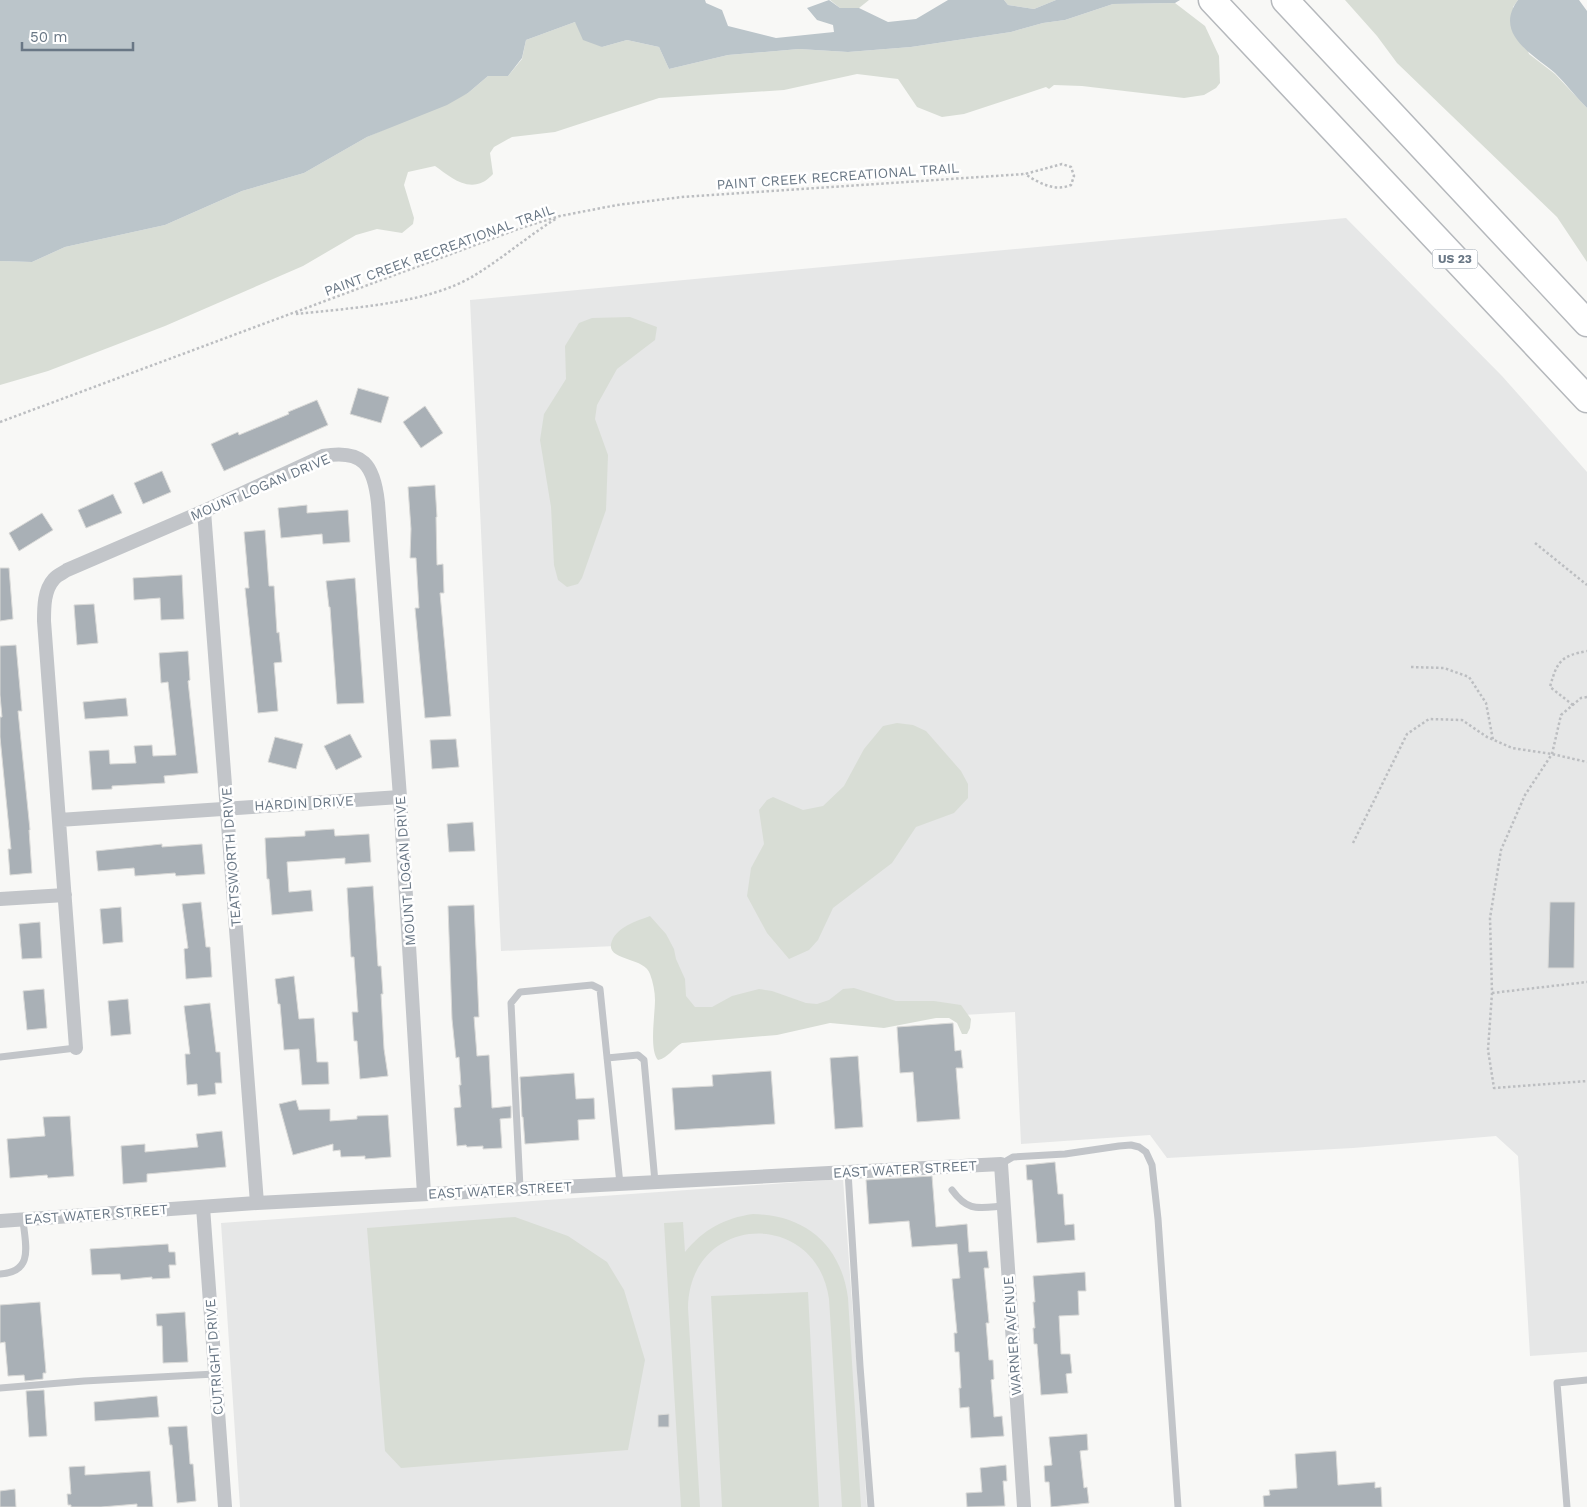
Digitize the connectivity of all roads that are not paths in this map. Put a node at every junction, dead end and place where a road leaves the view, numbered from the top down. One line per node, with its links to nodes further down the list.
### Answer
1 (1212, 0): 4 (highway, US 23)
2 (1285, 0): 3 (highway)
3 (1587, 323)
4 (1587, 399)
5 (204, 511): 6 (street, MOUNT LOGAN DRIVE); 7 (street, TEATSWORTH DRIVE); 8 (street, MOUNT LOGAN DRIVE)
6 (400, 797): 7 (street, HARDIN DRIVE); 20 (street, MOUNT LOGAN DRIVE)
7 (227, 807): 8 (street, HARDIN DRIVE); 21 (street, TEATSWORTH DRIVE)
8 (59, 820): 9 (street, MOUNT LOGAN DRIVE)
9 (65, 895): 10 (street); 11 (street, MOUNT LOGAN DRIVE)
10 (0, 899)
11 (76, 1048): 12 (lane)
12 (0, 1057)
13 (607, 1058): 16 (lane); 17 (lane); 18 (lane)
14 (1001, 1164): 15 (street, EAST WATER STREET); 22 (street, WARNER AVENUE); 33 (lane)
15 (848, 1172): 16 (street, EAST WATER STREET); 31 (lane)
16 (655, 1182): 17 (street, EAST WATER STREET)
17 (620, 1184): 18 (street, EAST WATER STREET)
18 (520, 1188): 20 (street, EAST WATER STREET)
19 (952, 1190): 22 (lane)
20 (424, 1194): 21 (street, EAST WATER STREET)
21 (257, 1203): 23 (street, EAST WATER STREET)
22 (1003, 1206): 32 (street, WARNER AVENUE)
23 (203, 1207): 24 (street, EAST WATER STREET); 27 (street, CUTRIGHT DRIVE)
24 (23, 1220): 25 (street, EAST WATER STREET); 26 (lane)
25 (0, 1221)
26 (0, 1274)
27 (215, 1374): 29 (lane); 30 (street, CUTRIGHT DRIVE)
28 (1587, 1380): 34 (lane)
29 (0, 1388)
30 (225, 1507)
31 (870, 1507)
32 (1024, 1507)
33 (1178, 1507)
34 (1566, 1507)

